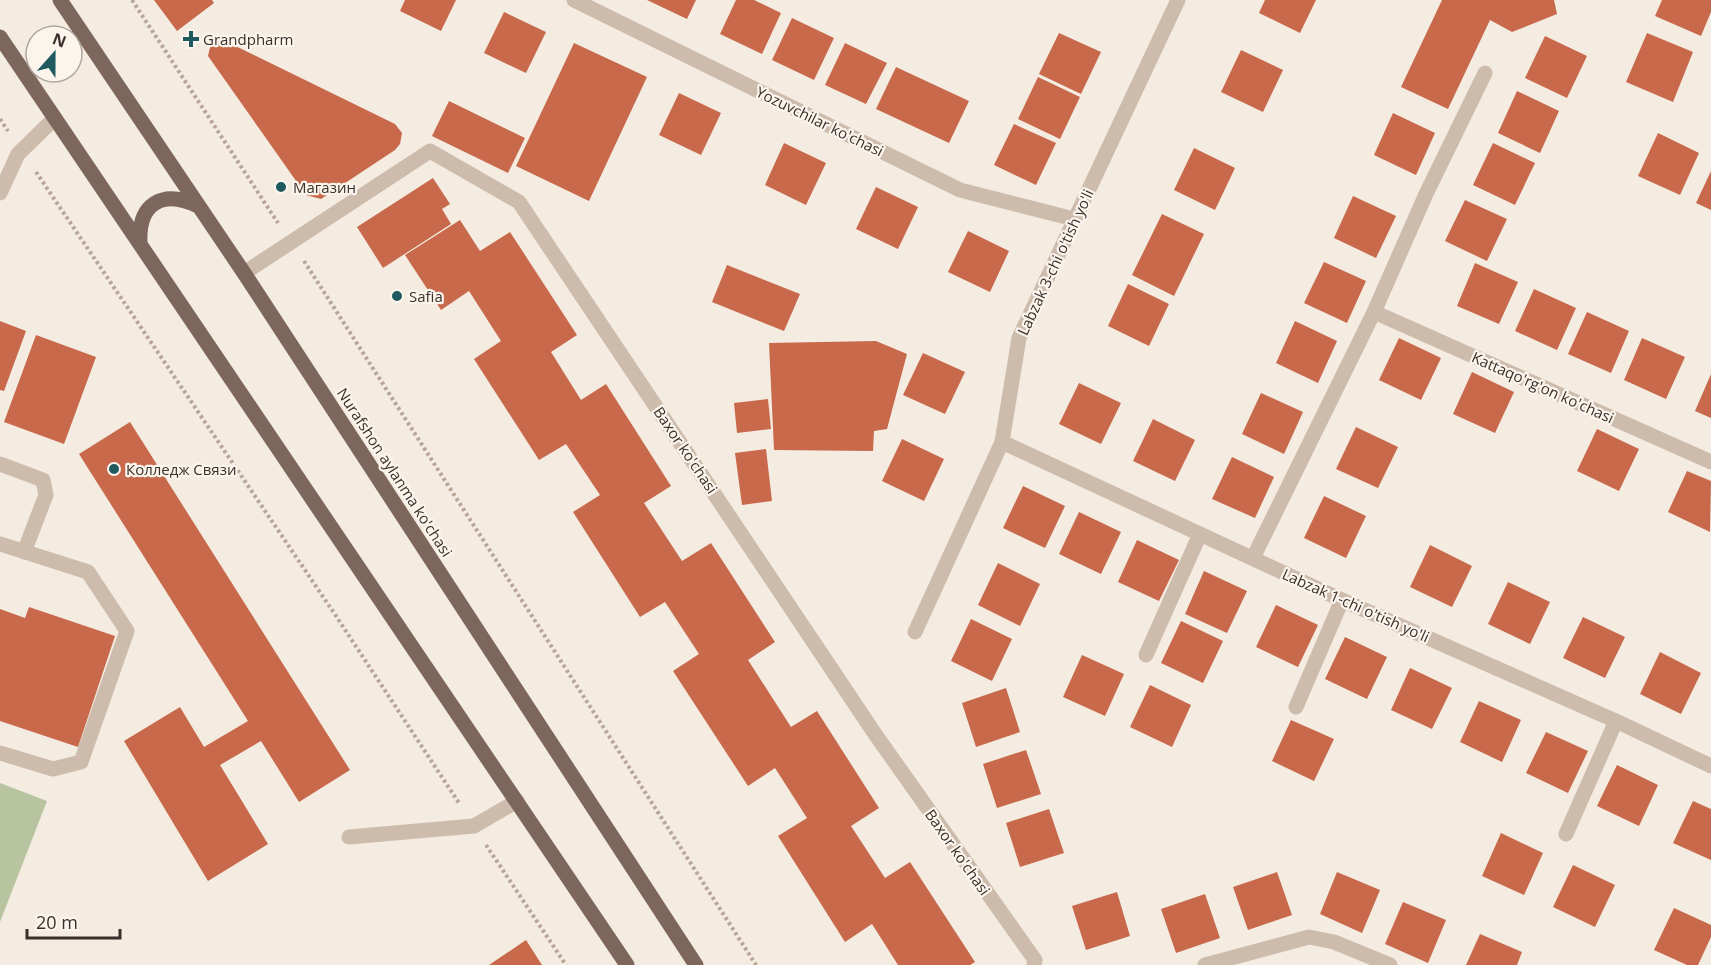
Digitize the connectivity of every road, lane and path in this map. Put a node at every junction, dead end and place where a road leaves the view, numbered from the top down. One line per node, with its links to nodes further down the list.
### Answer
1 (60, 0): 11 (main road, Nurafshon aylanma ko'chasi)
2 (132, 0): 14 (path)
3 (574, 0): 12 (street, Yozuvchilar ko'chasi)
4 (1178, 0): 12 (street, Labzak 3-chi o'tish yo'li)
5 (0, 37): 7 (main road)
6 (1485, 73): 16 (street)
7 (55, 118): 9 (street); 13 (main road)
8 (0, 119): 9 (path)
9 (21, 150): 10 (street); 32 (path)
10 (0, 193)
11 (198, 206): 13 (main road); 15 (main road, Nurafshon aylanma ko'chasi)
12 (1074, 219): 17 (street, Labzak 3-chi o'tish yo'li)
13 (140, 243): 31 (main road)
14 (292, 243): 15 (street, Baxor ko'chasi); 38 (path); 39 (street, Baxor ko'chasi)
15 (244, 273): 37 (main road, Nurafshon aylanma ko'chasi)
16 (1374, 312): 18 (street, Kattaqo'rg'on ko'chasi); 23 (street)
17 (1002, 442): 20 (street, Labzak 1-chi o'tish yo'li); 25 (street, Labzak 3-chi o'tish yo'li)
18 (1711, 462)
19 (0, 464): 22 (street)
20 (1200, 534): 23 (street, Labzak 1-chi o'tish yo'li); 26 (street)
21 (0, 544): 22 (street)
22 (24, 552): 29 (street)
23 (1253, 558): 24 (street, Labzak 1-chi o'tish yo'li)
24 (1342, 600): 27 (street); 28 (street, Labzak 1-chi o'tish yo'li)
25 (915, 632)
26 (1146, 656)
27 (1296, 707)
28 (1616, 721): 30 (street, Labzak 1-chi o'tish yo'li); 33 (street)
29 (0, 753)
30 (1711, 766)
31 (517, 801): 32 (street); 36 (main road)
32 (474, 826): 34 (street); 35 (path)
33 (1566, 834)
34 (349, 837)
35 (566, 965)
36 (627, 965)
37 (696, 965)
38 (756, 965)
39 (1034, 965)
40 (1205, 965): 41 (street)
41 (1390, 965)

